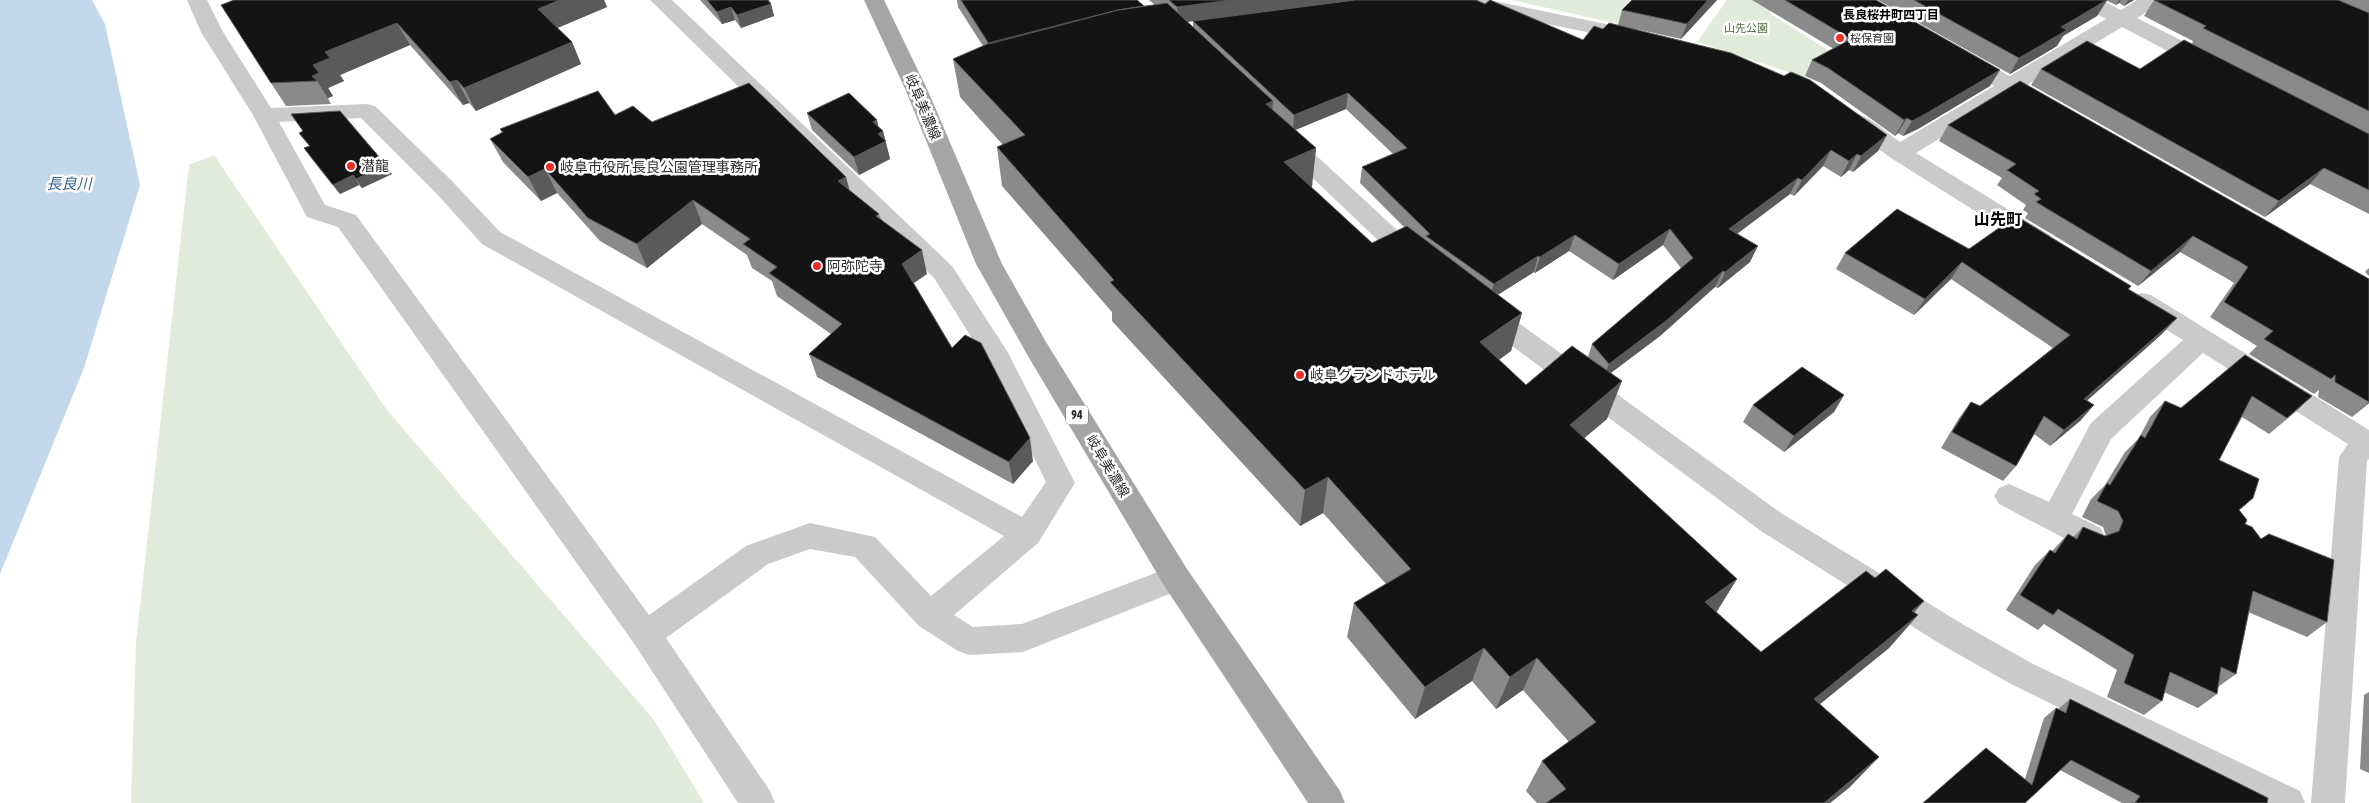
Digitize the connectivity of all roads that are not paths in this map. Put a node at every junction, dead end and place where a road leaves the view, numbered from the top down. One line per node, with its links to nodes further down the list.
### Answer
1 (197, 0): 13 (street)
2 (660, 0): 25 (street)
3 (874, 0): 27 (main road, 岐阜美濃線 / 94)
4 (2086, 0): 7 (street)
5 (2152, 0): 7 (street)
6 (1458, 2): 8 (street)
7 (2122, 18): 10 (street); 11 (street)
8 (1663, 43)
9 (1943, 48): 11 (street)
10 (2228, 73)
11 (2010, 86): 14 (street); 16 (street)
12 (1835, 107): 16 (street)
13 (264, 115): 25 (street); 29 (street)
14 (2062, 115)
15 (1271, 125): 18 (street)
16 (1898, 153): 17 (street)
17 (2058, 251)
18 (1436, 276)
19 (2126, 293): 21 (street)
20 (1468, 300): 32 (street)
21 (2201, 339): 22 (street); 24 (street)
22 (2368, 442): 33 (street)
23 (2009, 496): 24 (street)
24 (2056, 520): 26 (street)
25 (1027, 534): 28 (street)
26 (2090, 537)
27 (1176, 578): 28 (street); 31 (main road, 岐阜美濃線 / 94)
28 (930, 616): 29 (street)
29 (646, 635): 30 (street)
30 (758, 803)
31 (1328, 803)
32 (2288, 803)
33 (2328, 803)

